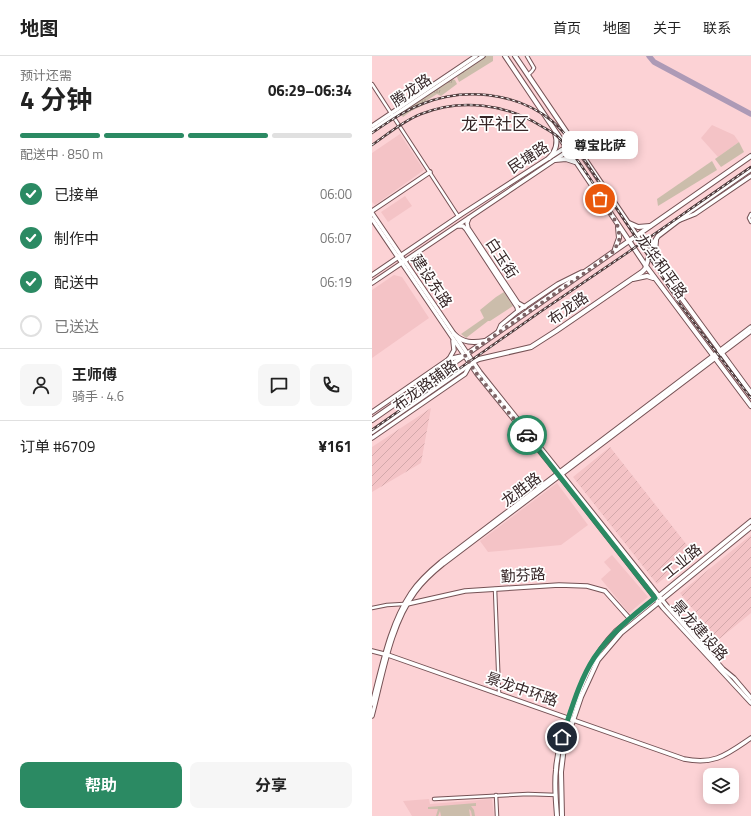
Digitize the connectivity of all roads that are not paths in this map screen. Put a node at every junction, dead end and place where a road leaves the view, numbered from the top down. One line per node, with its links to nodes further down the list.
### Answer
1 (476, 56): 8 (main road, 腾龙路)
2 (483, 56): 8 (main road, 腾龙路)
3 (515, 56): 6 (main road, 龙华和平路)
4 (527, 56): 6 (street)
5 (505, 57): 11 (main road, 龙华和平路)
6 (528, 75): 12 (main road, 龙华和平路)
7 (372, 84): 8 (street)
8 (392, 114): 9 (main road, 腾龙路); 10 (main road, 腾龙路); 19 (street)
9 (372, 126)
10 (372, 130)
11 (555, 130): 13 (main road, 龙华和平路); 15 (main road)
12 (574, 144): 13 (main road, 民塘路); 27 (main road, 龙华和平路)
13 (567, 149): 15 (main road, 民塘路); 16 (main road, 民塘路); 17 (main road, 龙华和平路)
14 (751, 156): 31 (main road, 布龙路)
15 (549, 158): 23 (main road, 民塘路)
16 (555, 160): 17 (main road); 24 (main road, 民塘路)
17 (576, 162): 29 (main road, 龙华和平路)
18 (751, 169): 26 (main road)
19 (430, 172): 21 (main road); 23 (street)
20 (751, 176): 26 (main road)
21 (372, 212): 37 (main road, 建设东路)
22 (751, 214): 28 (street)
23 (458, 216): 37 (main road, 民塘路)
24 (469, 218): 30 (main road, 民塘路); 46 (main road, 白玉街)
25 (372, 219): 37 (main road, 建设东路)
26 (680, 220): 33 (main road)
27 (627, 221): 31 (main road); 32 (main road, 龙华和平路)
28 (751, 222)
29 (617, 223): 34 (main road, 龙华和平路); 35 (main road)
30 (457, 226): 38 (main road, 民塘路); 47 (main road, 白玉街)
31 (652, 226): 32 (main road, 布龙路)
32 (637, 236): 34 (main road, 布龙路); 36 (main road, 龙华和平路)
33 (656, 238): 36 (main road, 布龙路); 40 (main road)
34 (628, 240): 35 (main road, 布龙路); 39 (main road, 龙华和平路)
35 (614, 251): 41 (main road, 布龙路)
36 (650, 255): 39 (main road, 布龙路); 40 (main road, 龙华和平路)
37 (399, 257): 38 (main road, 建设东路); 42 (main road, 民塘路)
38 (403, 262): 45 (main road, 民塘路); 51 (main road, 建设东路)
39 (646, 266): 43 (main road, 龙华和平路); 44 (main road, 布龙路)
40 (658, 266): 53 (main road, 龙华和平路)
41 (589, 270): 46 (main road, 布龙路); 50 (main road, 布龙路)
42 (372, 275)
43 (656, 279): 44 (main road); 55 (main road, 龙华和平路)
44 (630, 280): 57 (main road, 布龙路)
45 (372, 283)
46 (525, 307): 47 (main road, 布龙路)
47 (518, 311): 50 (main road)
48 (751, 327): 53 (main road, 龙胜路)
49 (751, 331): 53 (main road, 龙胜路)
50 (497, 334): 52 (main road, 布龙路)
51 (453, 336): 52 (main road); 54 (main road, 建设东路); 56 (main road)
52 (488, 340): 54 (main road, 布龙路)
53 (720, 352): 55 (main road, 龙胜路); 58 (main road, 龙华和平路)
54 (466, 355): 56 (main road); 57 (main road, 建设东路); 61 (main road, 布龙路)
55 (714, 358): 59 (main road, 龙华和平路); 64 (main road, 龙胜路)
56 (449, 359): 60 (main road, 布龙路辅路)
57 (472, 363): 62 (main road, 布龙路); 63 (main road, 布龙路辅路); 64 (main road, 景龙建设路)
58 (751, 393)
59 (751, 406)
60 (372, 412)
61 (373, 419)
62 (372, 432)
63 (372, 438)
64 (560, 473): 68 (main road, 景龙建设路); 70 (main road, 龙胜路)
65 (751, 521): 68 (main road, 工业路)
66 (751, 527): 69 (main road, 工业路)
67 (495, 589): 70 (main road, 勤芬路); 72 (main road, 勤芬路); 75 (street)
68 (657, 597): 69 (main road, 景龙建设路); 72 (main road, 工业路)
69 (660, 601): 76 (main road, 景龙建设路); 77 (main road, 景龙建设路); 80 (main road, 工业路)
70 (406, 604): 71 (street); 74 (main road, 龙胜路)
71 (372, 608)
72 (630, 619): 80 (main road, 工业路)
73 (372, 651): 74 (main road, 景龙中环路)
74 (387, 654): 75 (main road, 景龙中环路); 78 (main road, 龙胜路); 79 (main road, 龙胜路)
75 (499, 693): 80 (main road, 景龙中环路)
76 (751, 698)
77 (751, 703)
78 (372, 704)
79 (372, 716)
80 (571, 719): 81 (main road, 景龙中环路); 83 (main road, 工业路); 87 (main road, 工业路)
81 (751, 738)
82 (496, 795): 83 (street); 84 (street); 85 (street)
83 (556, 795): 86 (main road, 工业路)
84 (434, 799)
85 (497, 816)
86 (557, 816)
87 (562, 816)

